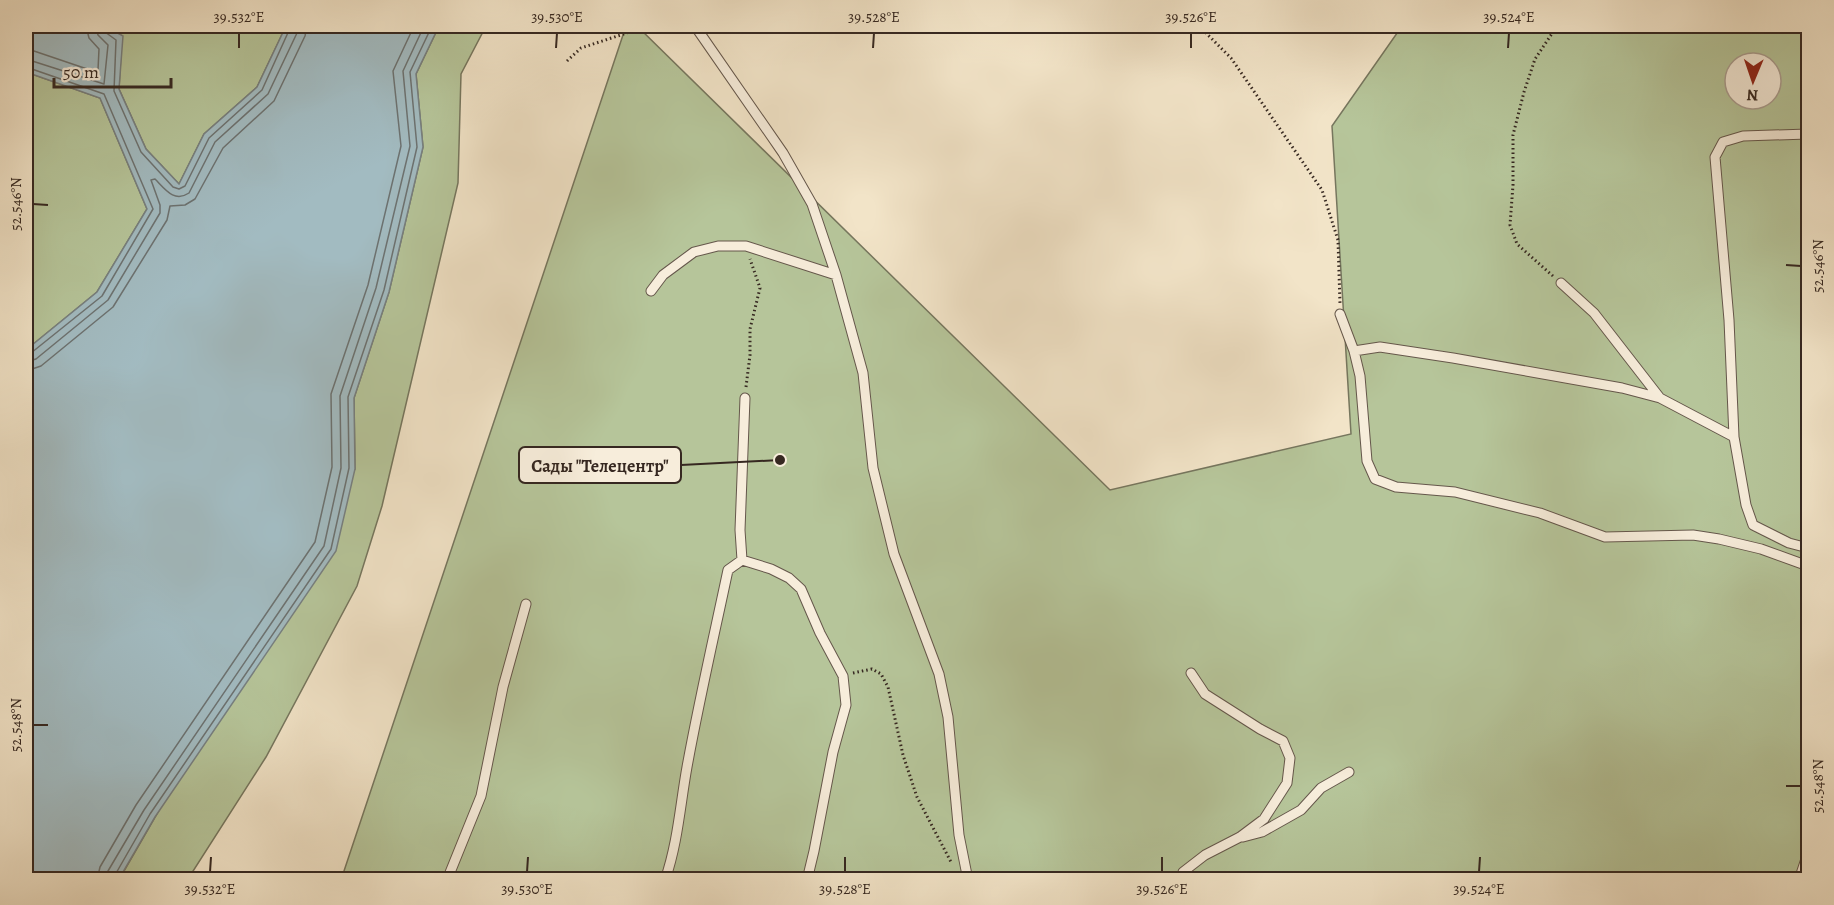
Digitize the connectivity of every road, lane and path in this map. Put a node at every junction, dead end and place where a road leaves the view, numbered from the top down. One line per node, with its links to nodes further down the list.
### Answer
1 (648, 26): 5 (path)
2 (695, 26): 8 (lane)
3 (1199, 26): 11 (path)
4 (1557, 26): 9 (path)
5 (567, 61)
6 (1809, 134): 15 (lane)
7 (746, 246): 8 (lane); 10 (lane); 13 (path)
8 (836, 275): 29 (lane)
9 (1561, 283): 14 (lane)
10 (651, 291)
11 (1340, 314): 12 (lane)
12 (1354, 351): 14 (lane); 18 (lane)
13 (746, 398): 17 (lane)
14 (1660, 398): 15 (lane)
15 (1734, 437): 16 (lane)
16 (1809, 548)
17 (742, 560): 21 (lane); 27 (lane)
18 (1809, 566)
19 (526, 604): 26 (lane)
20 (1191, 673): 23 (lane)
21 (843, 676): 25 (path); 28 (lane)
22 (1349, 772): 23 (lane)
23 (1240, 837): 30 (lane)
24 (1809, 853): 31 (lane)
25 (954, 872)
26 (447, 879)
27 (665, 879)
28 (807, 879)
29 (968, 879)
30 (1182, 879)
31 (1799, 879)

